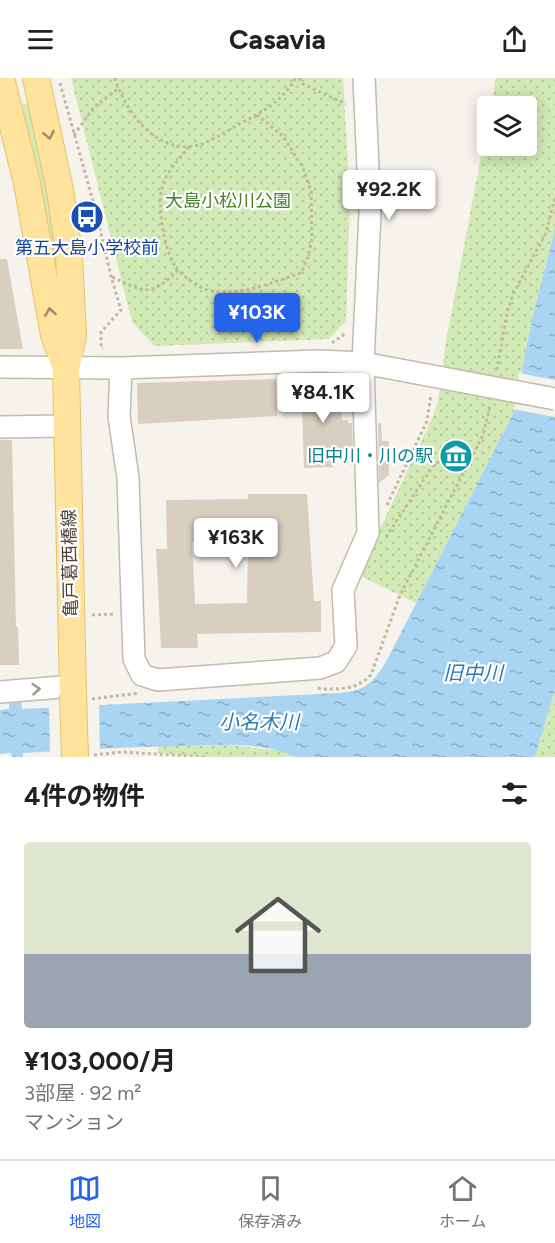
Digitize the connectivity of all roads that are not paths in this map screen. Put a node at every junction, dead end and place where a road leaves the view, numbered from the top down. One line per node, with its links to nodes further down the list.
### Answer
1 (36, 78): 4 (main road, 亀戸葛西橋線)
2 (364, 78): 7 (street)
3 (2, 84): 4 (main road); 5 (main road, 亀戸葛西橋線)
4 (42, 105): 9 (main road, 亀戸葛西橋線, one-way to 9)
5 (7, 130): 9 (main road, 亀戸葛西橋線, one-way to 5)
6 (117, 358): 7 (street); 7 (street); 9 (street)
7 (363, 363): 10 (street, bridge)
8 (0, 367): 9 (street)
9 (66, 368): 11 (main road, 亀戸葛西橋線)
10 (555, 399)
11 (68, 426): 12 (street); 13 (main road, 亀戸葛西橋線)
12 (0, 427)
13 (73, 690): 14 (street, one-way to 13); 15 (main road, 亀戸葛西橋線, bridge)
14 (0, 692)
15 (81, 756)

